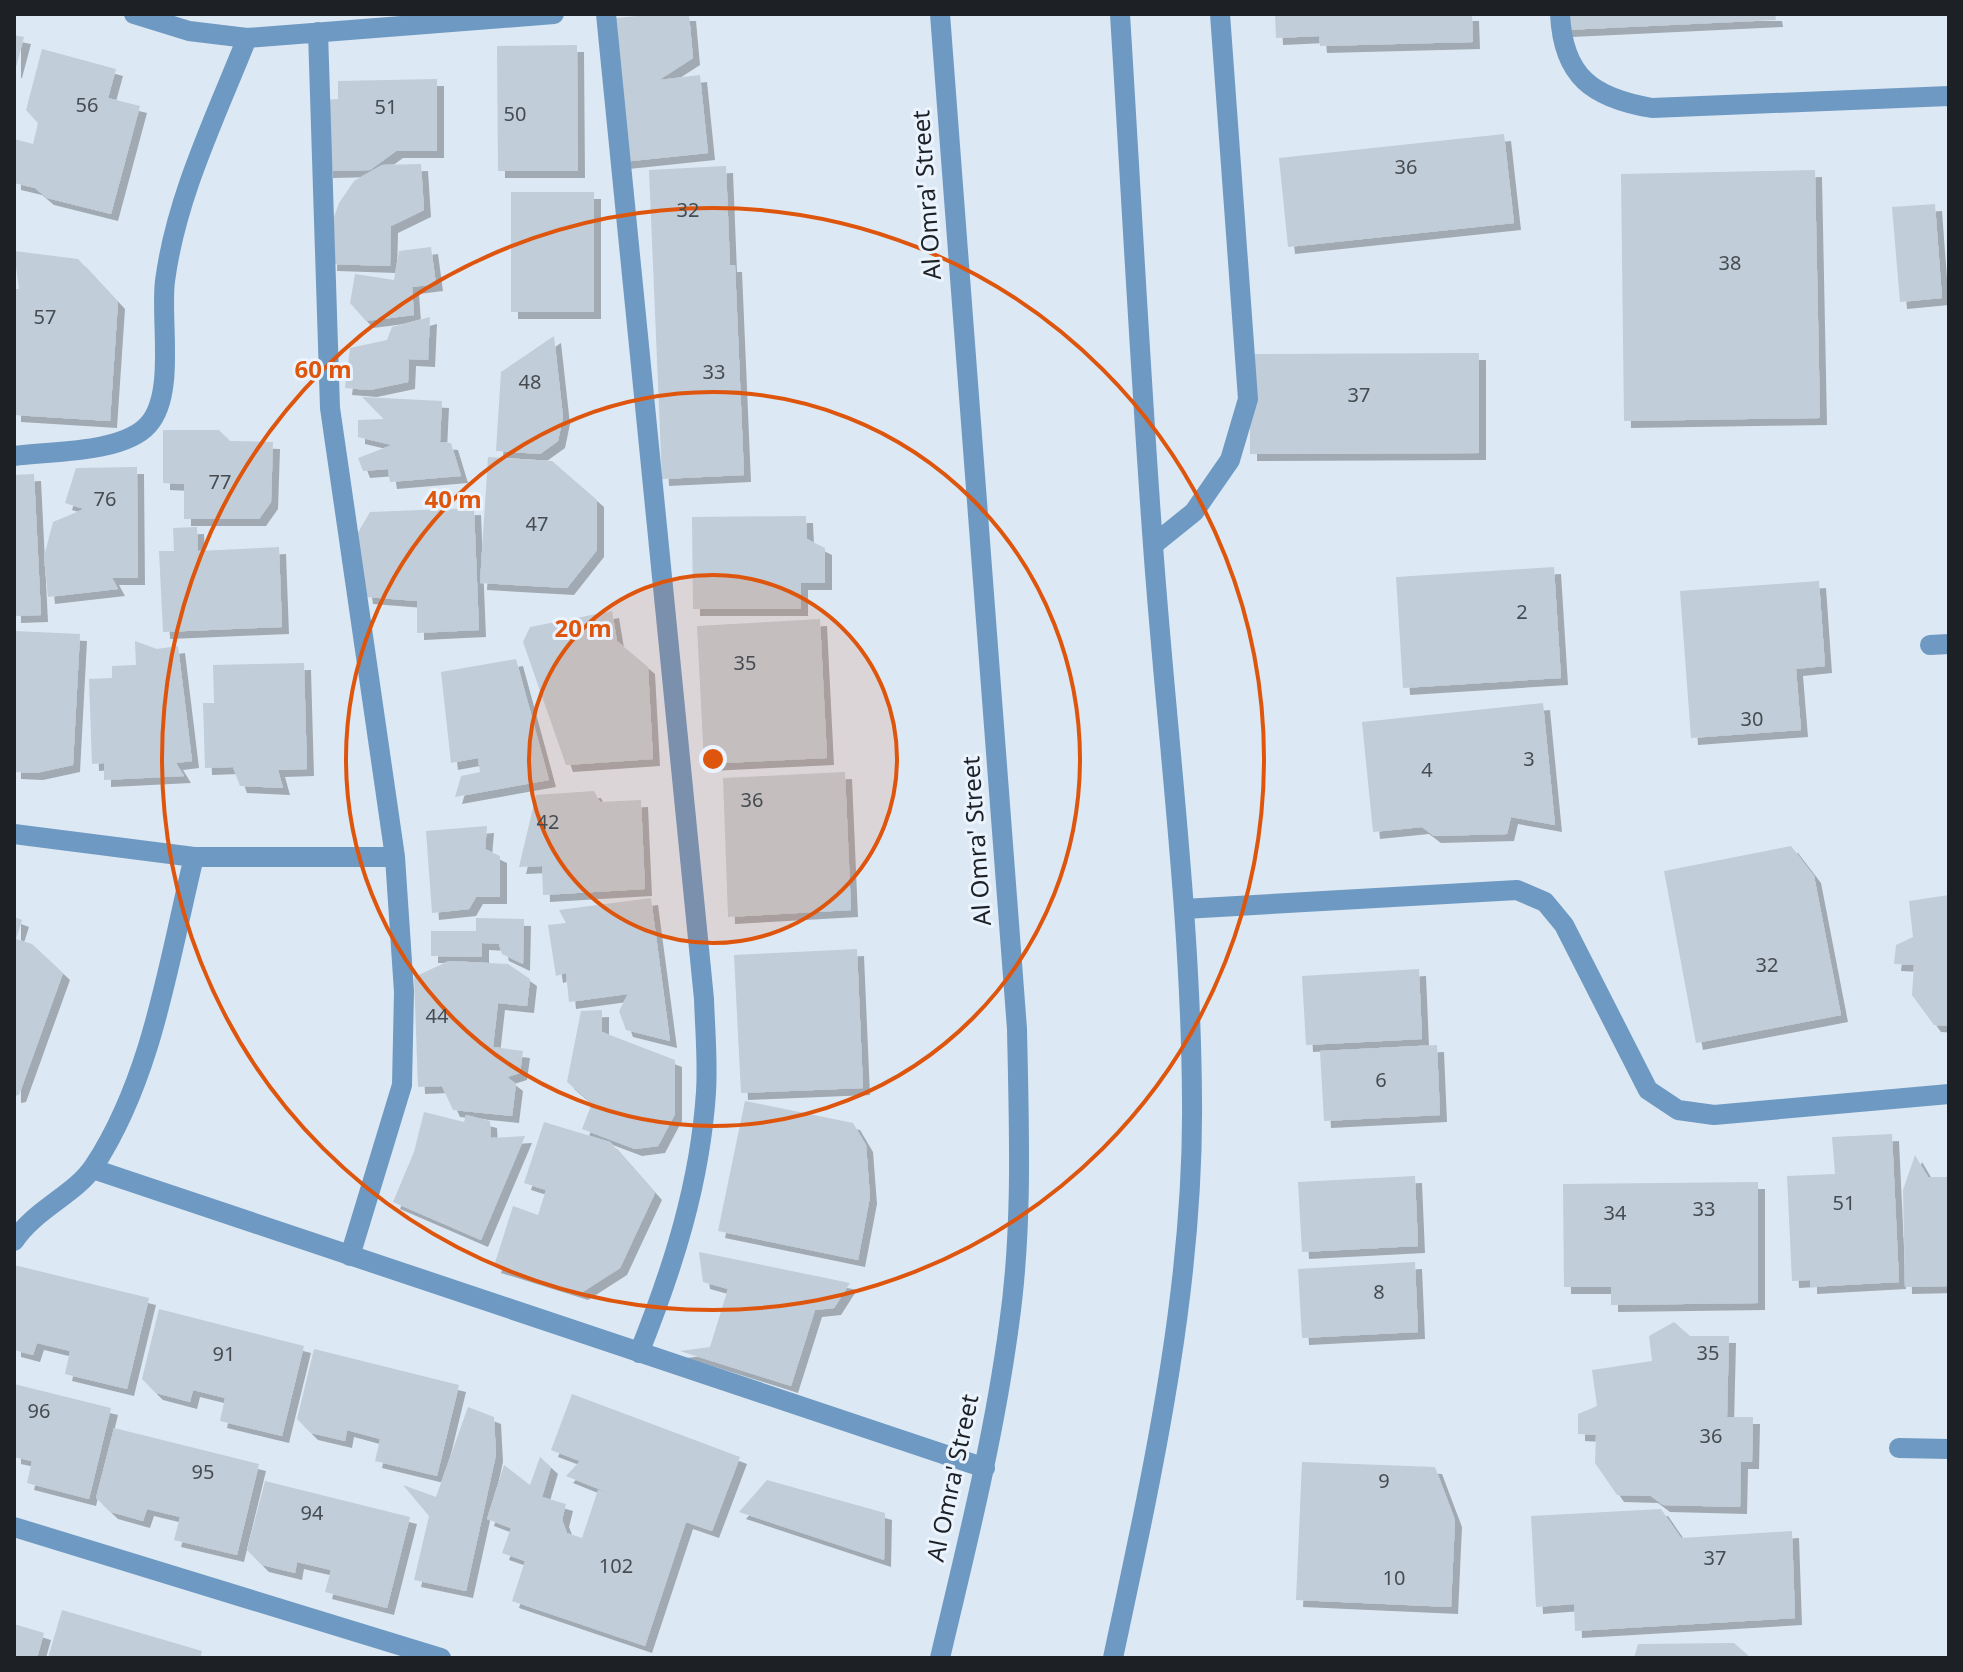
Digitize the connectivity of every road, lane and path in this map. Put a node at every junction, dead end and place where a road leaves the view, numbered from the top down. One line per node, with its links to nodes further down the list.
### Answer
1 (134, 14): 9 (street)
2 (554, 14): 8 (street)
3 (606, 14): 21 (street)
4 (940, 14): 24 (street, Al Omra' Street)
5 (1120, 14): 12 (street)
6 (1220, 14): 12 (street)
7 (1560, 14): 10 (street)
8 (318, 32): 9 (street); 15 (street)
9 (247, 38): 11 (street)
10 (1949, 96)
11 (14, 456)
12 (1153, 545): 16 (street)
13 (14, 834): 14 (street)
14 (194, 857): 15 (street); 18 (street)
15 (395, 857): 20 (street)
16 (1184, 909): 17 (street); 28 (street)
17 (1949, 1094)
18 (93, 1169): 19 (street); 20 (street)
19 (14, 1241)
20 (350, 1256): 21 (street)
21 (639, 1353): 24 (street)
22 (1899, 1448): 23 (street)
23 (1949, 1449)
24 (985, 1468): 27 (street, Al Omra' Street)
25 (14, 1527): 26 (street)
26 (441, 1658)
27 (940, 1658)
28 (1113, 1658)

